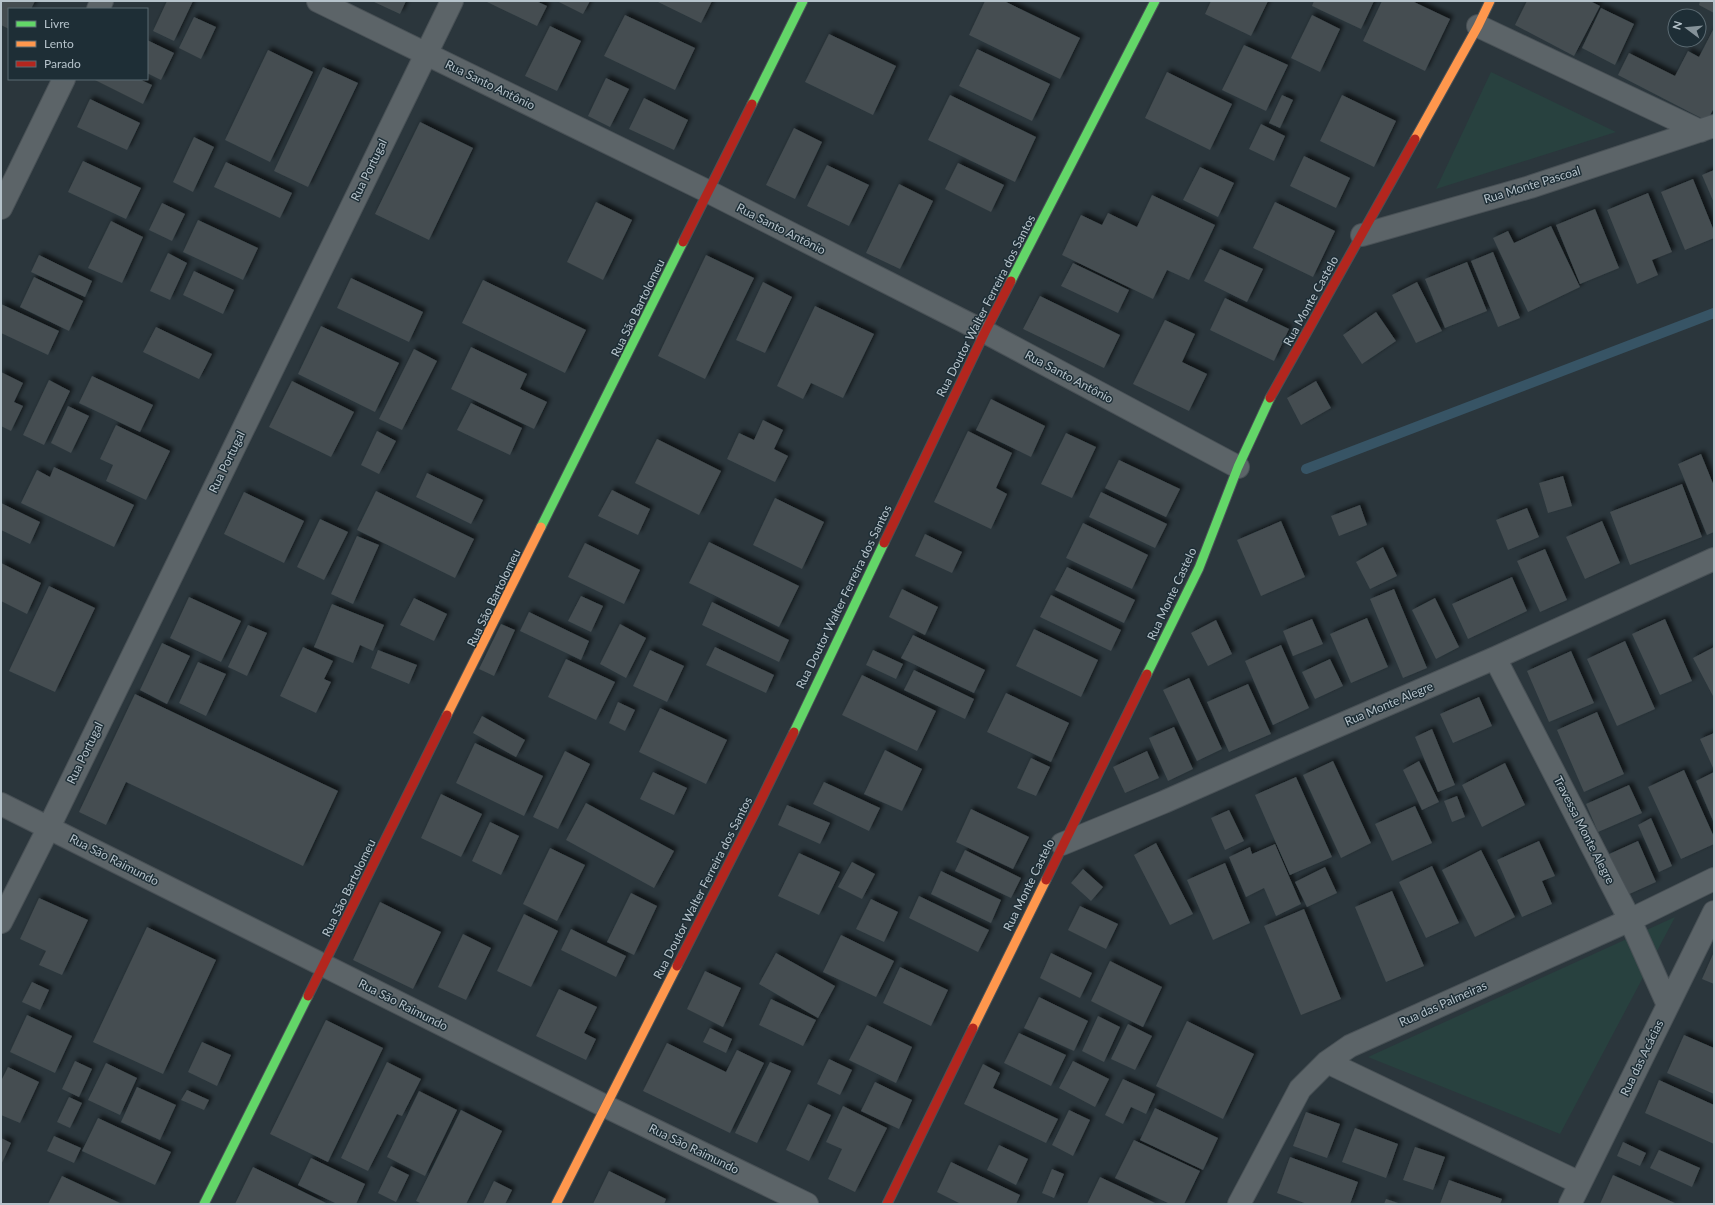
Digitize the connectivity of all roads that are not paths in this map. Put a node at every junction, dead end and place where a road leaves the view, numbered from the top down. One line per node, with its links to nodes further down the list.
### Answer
1 (318, 1): 7 (street, Rua Santo Antônio)
2 (452, 1): 7 (street, Rua Portugal)
3 (803, 1): 10 (street, Rua São Bartolomeu)
4 (1155, 1): 13 (street, Rua Doutor Walter Ferreira dos Santos)
5 (1490, 1): 6 (street, Rua Monte Castelo)
6 (1478, 26): 9 (street, Rua Monte Pascoal); 12 (street, Rua Monte Castelo)
7 (426, 54): 10 (street, Rua Santo Antônio); 18 (street, Rua Portugal)
8 (64, 80): 11 (street)
9 (1707, 128): 12 (street, Rua Monte Pascoal)
10 (709, 192): 13 (street, Rua Santo Antônio); 24 (street, Rua São Bartolomeu)
11 (1, 208)
12 (1362, 235): 14 (street, Rua Monte Castelo)
13 (985, 332): 14 (street, Rua Santo Antônio); 27 (street, Rua Doutor Walter Ferreira dos Santos)
14 (1238, 467): 19 (street, Rua Monte Castelo)
15 (1714, 559): 16 (street, Rua Monte Alegre)
16 (1495, 658): 19 (street, Rua Monte Alegre); 22 (street, Travessa Monte Alegre)
17 (1, 804): 18 (street, Rua São Raimundo)
18 (49, 827): 23 (street, Rua Portugal); 24 (street, Rua São Raimundo)
19 (1062, 844): 32 (street, Rua Monte Castelo)
20 (1714, 879): 22 (street, Rua das Palmeiras)
21 (1714, 912): 25 (street, Rua das Acácias)
22 (1630, 920): 25 (street, Travessa Monte Alegre); 26 (street, Rua das Palmeiras)
23 (1, 922)
24 (324, 966): 27 (street, Rua São Raimundo); 29 (street, Rua São Bartolomeu)
25 (1668, 1005): 28 (street, Rua das Acácias)
26 (1327, 1062): 28 (street); 33 (street, Rua das Palmeiras)
27 (606, 1106): 30 (street, Rua Doutor Walter Ferreira dos Santos); 31 (street, Rua São Raimundo)
28 (1580, 1183): 34 (street, Rua das Acácias)
29 (204, 1204)
30 (556, 1204)
31 (807, 1204)
32 (887, 1204)
33 (1239, 1204)
34 (1570, 1204)

